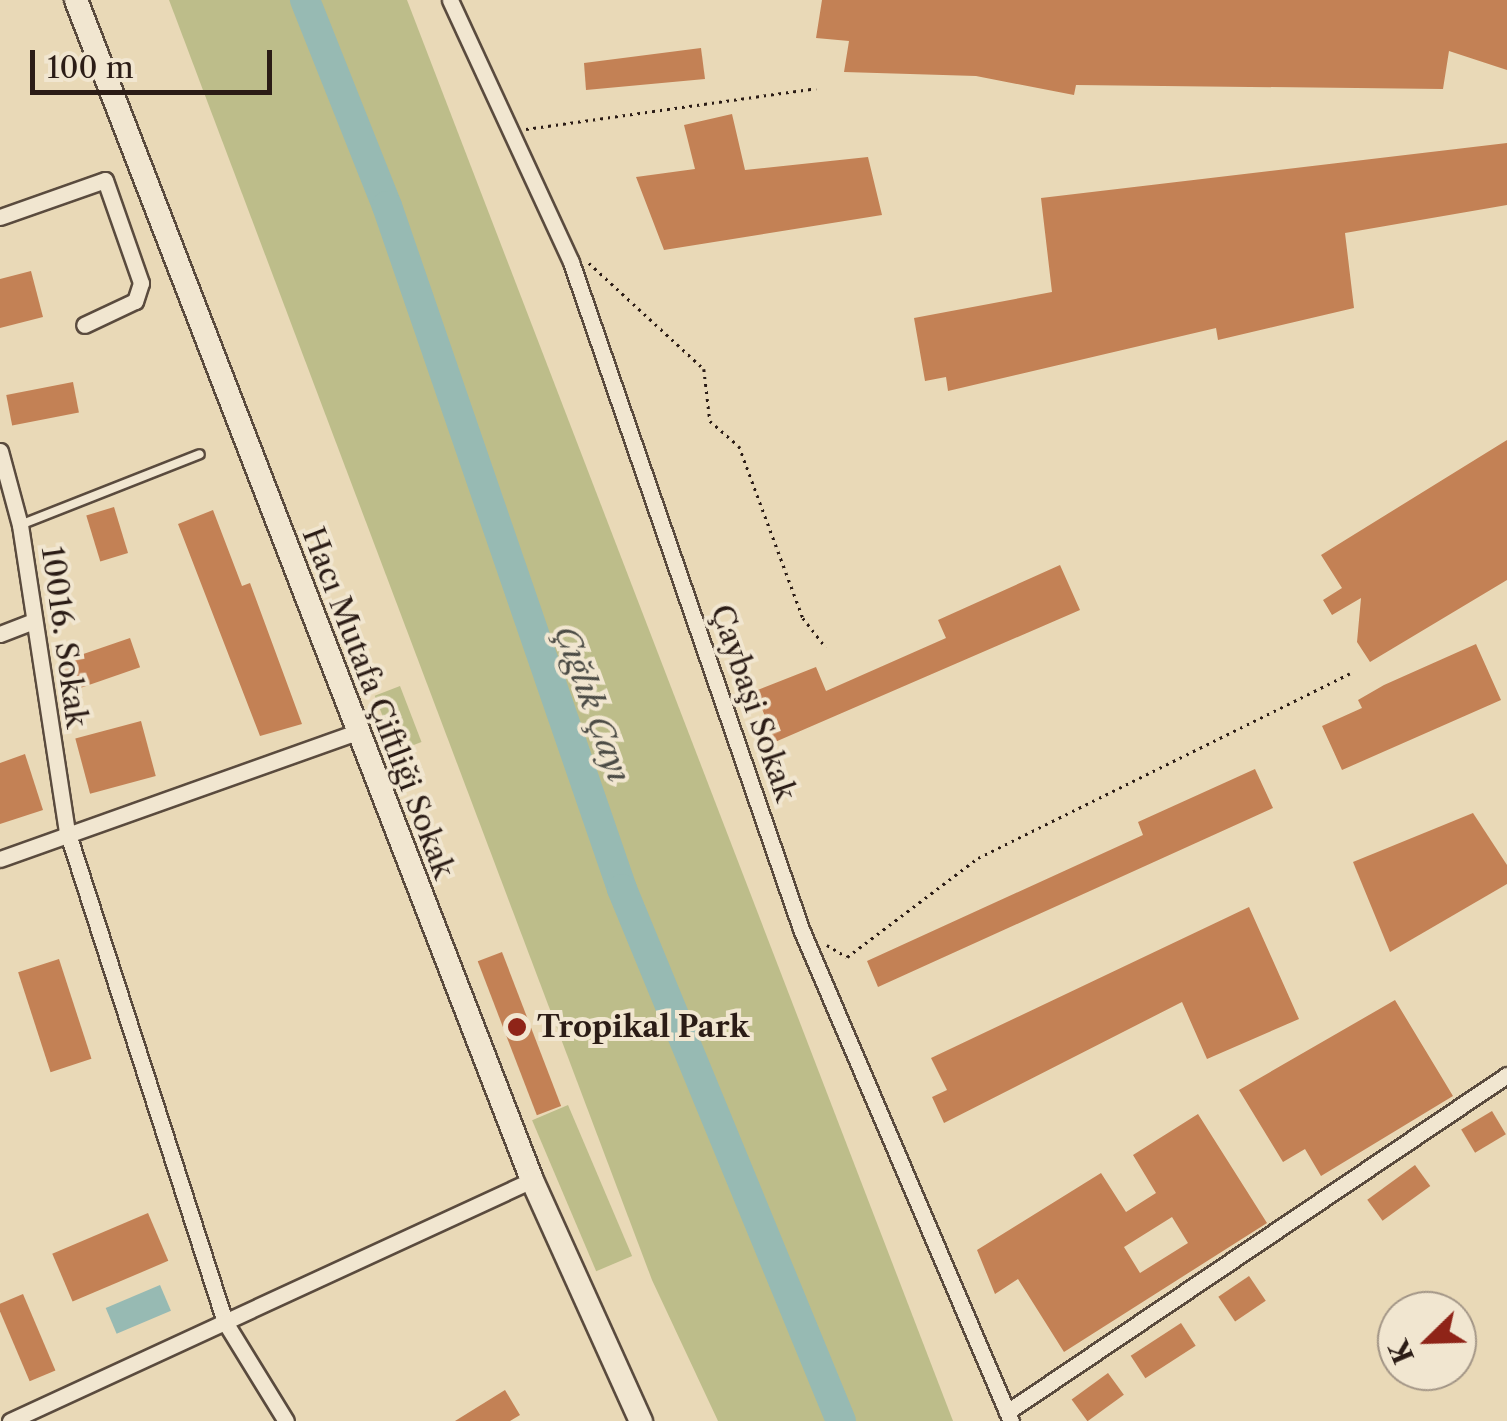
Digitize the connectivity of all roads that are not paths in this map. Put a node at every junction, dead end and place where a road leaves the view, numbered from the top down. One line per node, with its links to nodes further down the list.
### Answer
1 (76, 0): 10 (street, Hacı Mutafa Çiftliği Sokak)
2 (450, 0): 16 (street, Çaybaşi Sokak)
3 (0, 217): 4 (street)
4 (84, 325)
5 (0, 451): 7 (street, 10016. Sokak)
6 (200, 454): 7 (lane)
7 (20, 525): 8 (street, 10016. Sokak)
8 (34, 620): 9 (street); 11 (street, 10016. Sokak)
9 (0, 634)
10 (356, 732): 11 (street); 14 (street, Hacı Mutafa Çiftliği Sokak)
11 (66, 832): 12 (street); 15 (street, 10016. Sokak)
12 (0, 858)
13 (1507, 1075): 16 (street)
14 (532, 1180): 15 (street); 19 (street, Hacı Mutafa Çiftliği Sokak)
15 (225, 1322): 17 (street); 18 (street, 10016. Sokak)
16 (1009, 1417)
17 (10, 1421)
18 (286, 1421)
19 (641, 1421)

